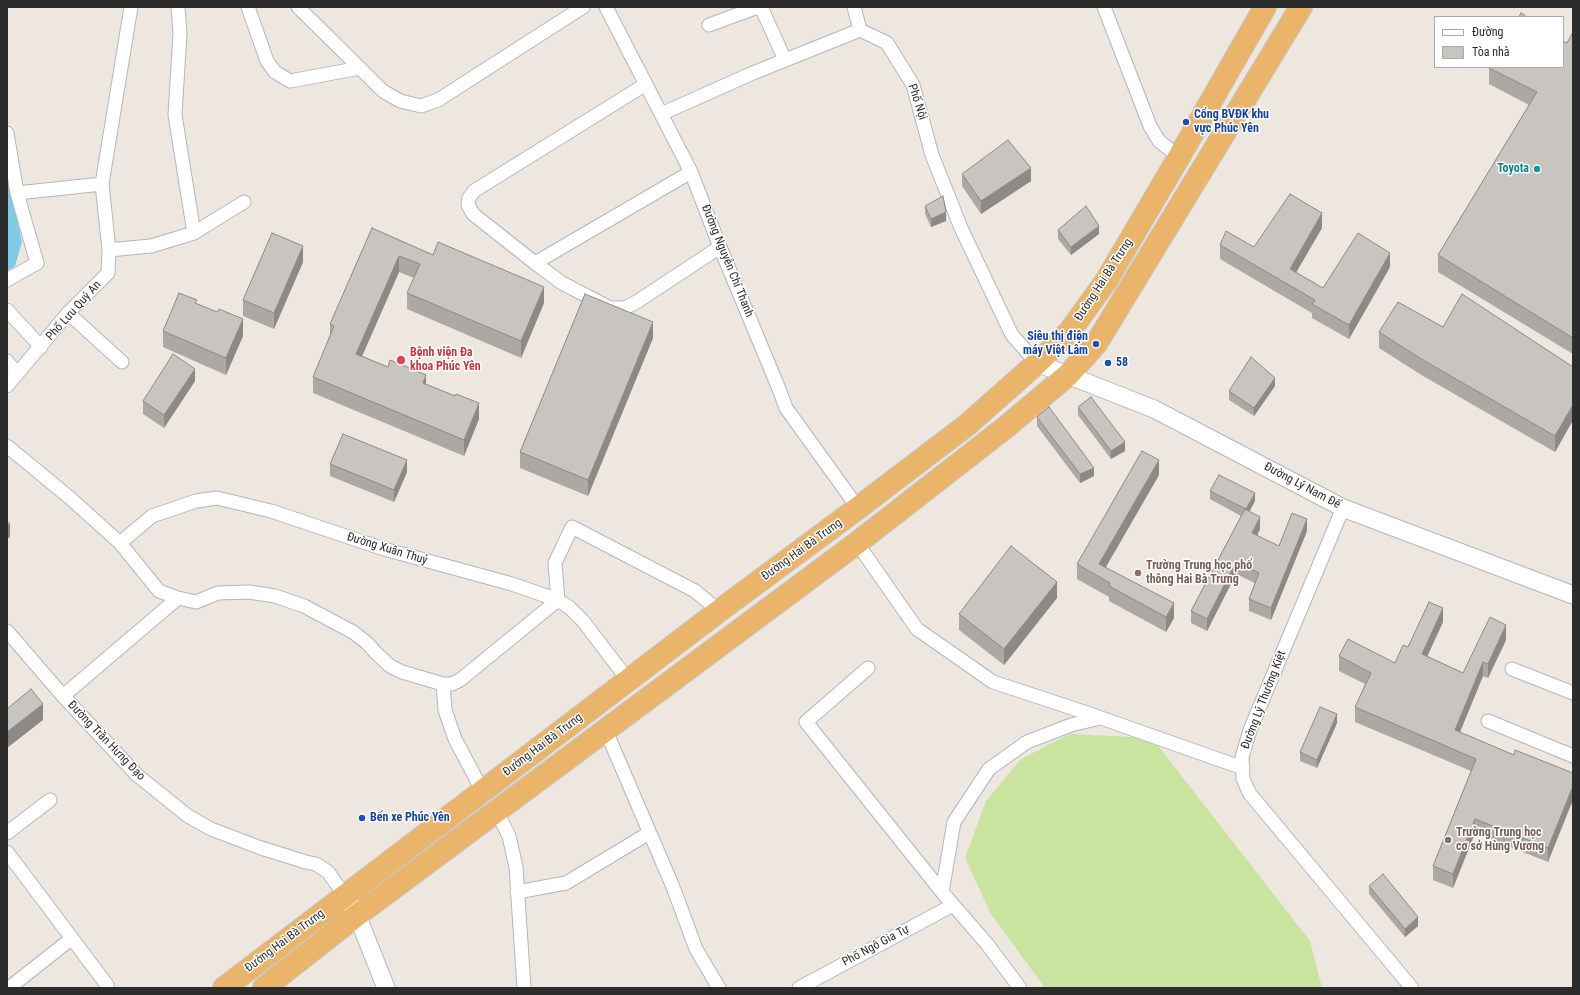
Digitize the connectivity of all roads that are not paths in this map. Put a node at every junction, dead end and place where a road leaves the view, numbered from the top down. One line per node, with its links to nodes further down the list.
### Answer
1 (131, 7): 22 (street, Phố Lưu Quý An)
2 (178, 7): 25 (street)
3 (248, 7): 15 (street)
4 (298, 7): 15 (street)
5 (583, 7): 15 (street)
6 (606, 7): 16 (street, Đường Nguyễn Chí Thanh)
7 (759, 7): 12 (street); 14 (street)
8 (854, 7): 13 (street)
9 (1104, 7): 19 (street)
10 (1265, 7): 19 (highway, Đường Hai Bà Trưng)
11 (1301, 7): 20 (highway, Đường Hai Bà Trưng)
12 (709, 25)
13 (860, 30): 14 (street); 35 (street, Phố Nội)
14 (785, 60): 17 (street)
15 (360, 68)
16 (646, 84): 17 (street, Đường Nguyễn Chí Thanh); 28 (street)
17 (661, 114): 21 (street, Đường Nguyễn Chí Thanh)
18 (7, 133): 23 (street)
19 (1179, 157): 20 (highway); 35 (highway, Đường Hai Bà Trưng)
20 (1204, 168): 37 (highway, Đường Hai Bà Trưng)
21 (691, 172): 26 (street, Đường Nguyễn Chí Thanh); 28 (street)
22 (102, 184): 23 (street); 27 (street, Phố Lưu Quý An)
23 (17, 193): 29 (street)
24 (244, 202): 25 (street)
25 (194, 233): 27 (street)
26 (720, 247): 28 (street); 40 (street, Đường Nguyễn Chí Thanh)
27 (109, 250): 31 (street, Phố Lưu Quý An)
28 (534, 263)
29 (7, 280)
30 (7, 310): 32 (street)
31 (68, 313): 32 (street, Phố Lưu Quý An); 34 (street)
32 (41, 347): 36 (street, Phố Lưu Quý An)
33 (7, 361): 36 (street)
34 (122, 362)
35 (1037, 363): 37 (street, Đường Lý Nam Đế); 40 (highway, Đường Hai Bà Trưng)
36 (17, 374): 38 (street, Phố Lưu Quý An)
37 (1068, 374): 41 (street, Đường Lý Nam Đế); 43 (highway, Đường Hai Bà Trưng)
38 (7, 386)
39 (7, 446): 42 (street)
40 (858, 508): 47 (highway, Đường Hai Bà Trưng)
41 (1343, 508): 44 (street, Đường Lý Nam Đế); 60 (street, Đường Lý Thường Kiệt)
42 (120, 543): 45 (street); 46 (street, Đường Xuân Thuỷ)
43 (858, 543): 49 (highway, Đường Hai Bà Trưng); 56 (street)
44 (1573, 595)
45 (178, 598): 53 (street); 55 (street)
46 (558, 600): 47 (street); 52 (street, Đường Xuân Thuỷ); 53 (street)
47 (719, 611): 49 (highway); 52 (highway, Đường Hai Bà Trưng)
48 (7, 631): 55 (street, Đường Trần Hưng Đạo)
49 (736, 634): 58 (highway, Đường Hai Bà Trưng)
50 (868, 668): 68 (street)
51 (1512, 669): 54 (street)
52 (628, 680): 61 (highway, Đường Hai Bà Trưng)
53 (443, 684): 61 (street)
54 (1573, 693)
55 (63, 696): 69 (street, Đường Trần Hưng Đạo)
56 (1100, 718): 60 (street); 68 (street)
57 (1488, 721): 59 (street)
58 (606, 731): 63 (highway, Đường Hai Bà Trưng); 64 (street)
59 (1572, 753)
60 (1243, 768): 82 (street, Đường Lý Thường Kiệt)
61 (482, 790): 69 (highway, Đường Hai Bà Trưng)
62 (50, 800): 65 (street)
63 (497, 812): 67 (street); 71 (highway, Đường Hai Bà Trưng)
64 (649, 833): 67 (street); 79 (street)
65 (7, 834)
66 (7, 852): 72 (street)
67 (517, 892): 78 (street)
68 (942, 892): 70 (street)
69 (345, 896): 71 (street); 75 (highway, Đường Hai Bà Trưng)
70 (953, 904): 80 (street, Phố Ngô Gia Tự); 81 (street)
71 (357, 915): 76 (highway, Đường Hai Bà Trưng); 77 (street)
72 (71, 939): 73 (street); 74 (street)
73 (107, 985)
74 (9, 988)
75 (224, 988)
76 (264, 988)
77 (386, 988)
78 (524, 988)
79 (718, 988)
80 (799, 988)
81 (1020, 988)
82 (1412, 988)

